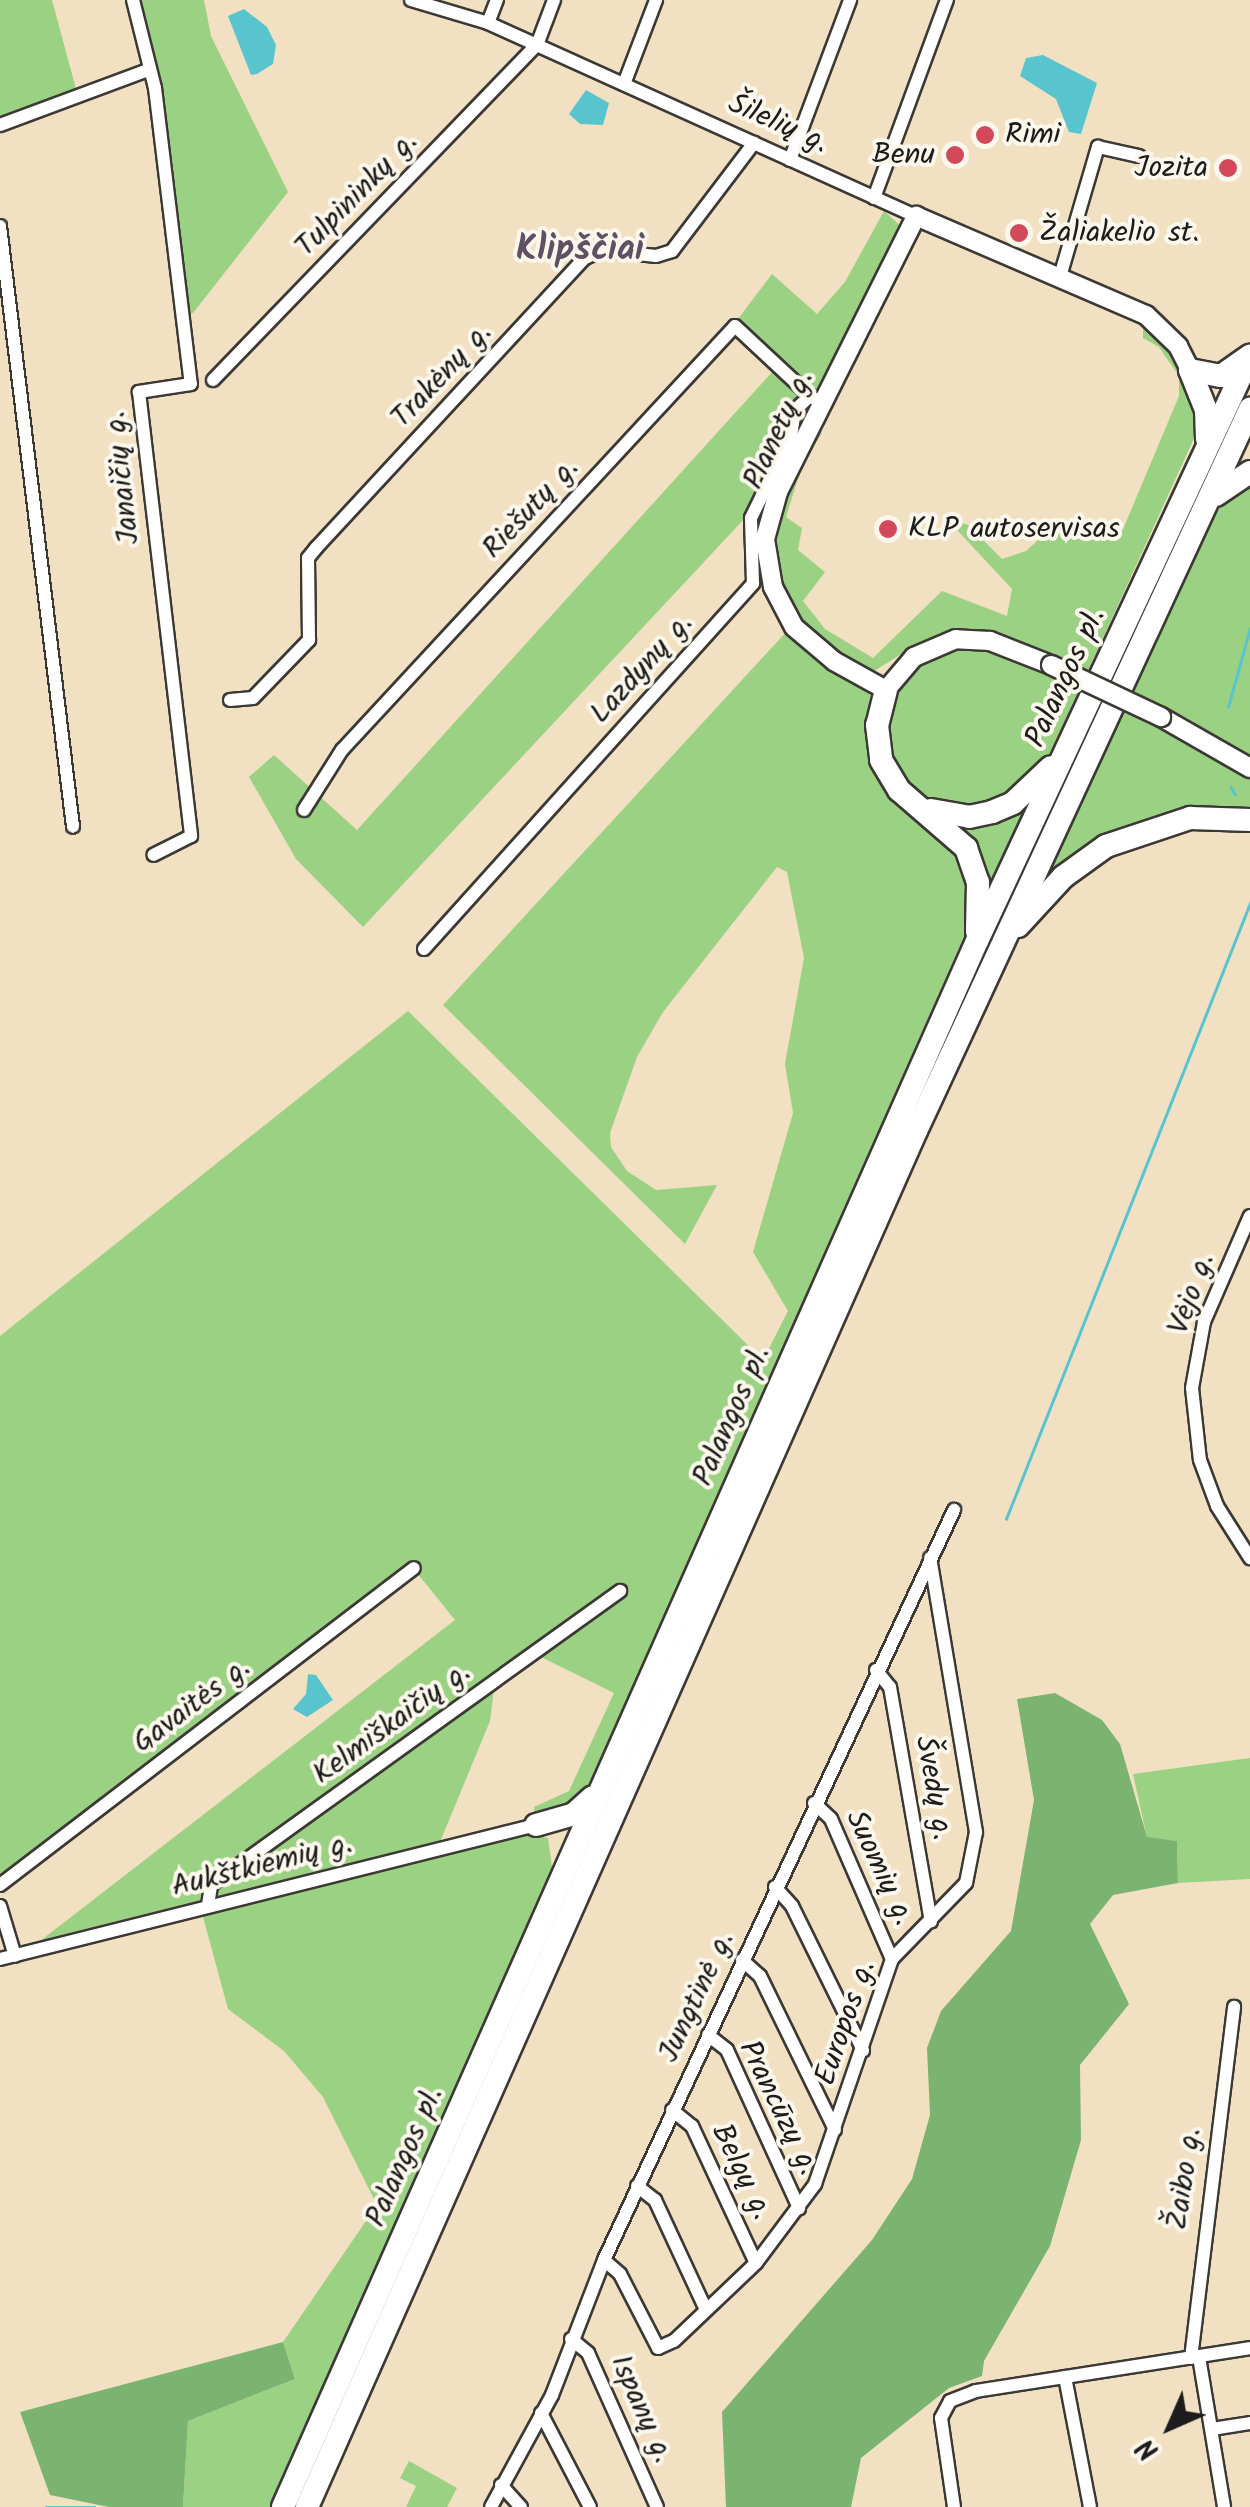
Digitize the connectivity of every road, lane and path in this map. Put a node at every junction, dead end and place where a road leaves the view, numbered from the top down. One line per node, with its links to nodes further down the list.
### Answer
1 (133, 0): 10 (street, Janaičių g.)
2 (410, 0): 8 (street, Šilelių g.)
3 (497, 0): 8 (street)
4 (554, 0): 9 (street)
5 (656, 0): 11 (street)
6 (850, 0): 15 (street)
7 (947, 0): 16 (street)
8 (488, 23): 9 (street, Šilelių g.)
9 (537, 45): 11 (street, Šilelių g.); 22 (street, Tulpininkų g.)
10 (148, 70): 12 (street); 36 (street, Janaičių g.)
11 (624, 84): 13 (street, Šilelių g.)
12 (0, 125)
13 (754, 143): 15 (street, Šilelių g.); 29 (street, Trakėnų g.)
14 (1140, 156): 19 (street)
15 (790, 160): 16 (street, Šilelių g.)
16 (874, 198): 17 (street, Šilelių g.)
17 (916, 216): 19 (main road, Šilelių g.); 23 (main road, Planetų g.)
18 (0, 226): 35 (street)
19 (1059, 280): 21 (main road, Šilelių g.)
20 (1250, 356): 21 (highway); 25 (highway, Palangos pl.)
21 (1190, 370): 25 (highway)
22 (213, 380)
23 (815, 400): 28 (main road, Planetų g.); 33 (street, Riešutų g.); 38 (street, Lazdynų g.)
24 (1250, 409): 27 (highway, Palangos pl.)
25 (1206, 449): 30 (highway, Palangos pl.)
26 (1250, 472): 27 (highway)
27 (1203, 509): 37 (highway, Palangos pl.)
28 (886, 690): 31 (main road, bridge); 32 (highway)
29 (230, 700)
30 (1064, 754): 32 (highway); 37 (highway, Palangos pl.)
31 (1250, 768)
32 (922, 808): 37 (highway)
33 (304, 810)
34 (1250, 820): 37 (highway)
35 (73, 827)
36 (152, 855)
37 (988, 945): 46 (highway, Palangos pl.); 78 (highway, Palangos pl.)
38 (424, 950)
39 (1250, 1216): 42 (street, Vėjo g.)
40 (954, 1510): 41 (street, Jungtinė g.)
41 (930, 1558): 45 (street, Jungtinė g.); 54 (street, Europos g.)
42 (1250, 1558)
43 (414, 1568): 50 (street, Gavaitės g.)
44 (620, 1591): 52 (street, Kelmiškaičių g.)
45 (876, 1670): 47 (street, Jungtinė g.); 54 (street, Švedų g.)
46 (599, 1792): 48 (highway); 49 (highway, Palangos pl.)
47 (814, 1803): 51 (street, Jungtinė g.); 56 (street, Suomių g.)
48 (536, 1825): 49 (highway); 52 (street, Aukštkiemių g.)
49 (561, 1877): 77 (highway, Palangos pl.)
50 (0, 1884)
51 (774, 1887): 58 (street, Jungtinė g.); 61 (street)
52 (208, 1904): 55 (street, Aukštkiemių g.)
53 (0, 1906): 55 (street)
54 (932, 1921): 56 (street, Europos g.)
55 (15, 1956): 57 (street, Aukštkiemių g.)
56 (892, 1959): 61 (street, Europos g.)
57 (0, 1960)
58 (742, 1960): 60 (street, Jungtinė g.); 63 (street)
59 (1234, 2007): 71 (street, Žaibo g.)
60 (708, 2035): 62 (street, Jungtinė g.); 65 (street, Prancūzų g.)
61 (863, 2050): 63 (street, Europos g.)
62 (672, 2110): 64 (street, Jungtinė g.); 67 (street, Belgų g.)
63 (835, 2130): 65 (street, Europos g.)
64 (638, 2186): 66 (street, Jungtinė g.); 68 (street)
65 (799, 2208): 67 (street, Europos g.)
66 (604, 2260): 68 (street, Europos g.); 69 (street, Jungtinė g.)
67 (756, 2263): 68 (street, Europos g.)
68 (706, 2310)
69 (571, 2339): 73 (street, Jungtinė g.); 82 (street, Ispanų g.)
70 (1250, 2348): 71 (street)
71 (1195, 2358): 72 (street); 75 (street, Žaibo g.)
72 (1065, 2376): 83 (street); 84 (street)
73 (541, 2413): 76 (street, Jungtinė g.); 81 (street)
74 (1250, 2422): 75 (street)
75 (1212, 2429): 85 (street, Žaibo g.)
76 (500, 2486): 79 (street, Jungtinė g.); 80 (street)
77 (282, 2507)
78 (307, 2507)
79 (491, 2507)
80 (521, 2507)
81 (590, 2507)
82 (657, 2507)
83 (954, 2507)
84 (1090, 2507)
85 (1224, 2507)

